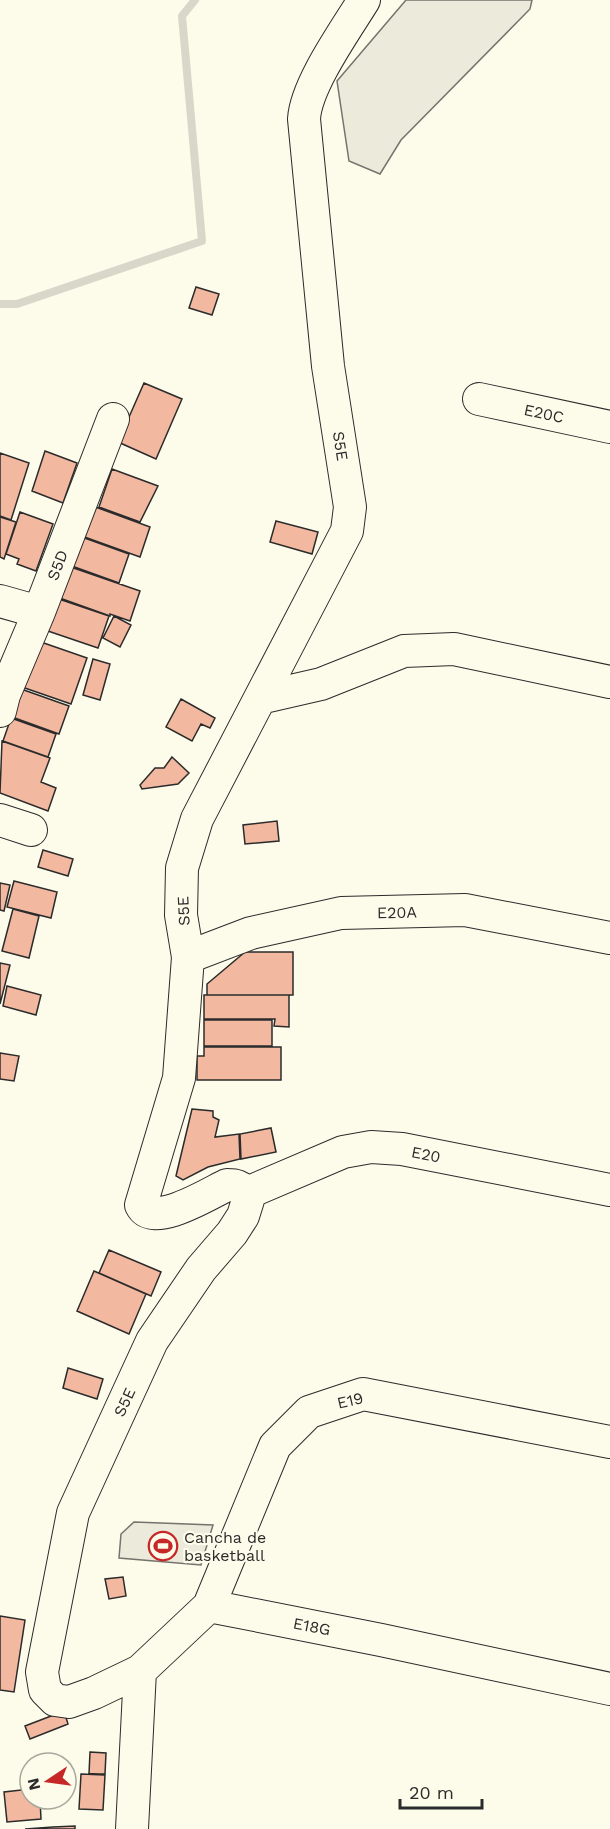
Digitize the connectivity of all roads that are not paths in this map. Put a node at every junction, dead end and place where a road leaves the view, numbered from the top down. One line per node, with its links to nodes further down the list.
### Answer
1 (364, 0): 8 (street, S5E)
2 (479, 399): 4 (street, E20C)
3 (113, 419): 6 (street, S5D)
4 (610, 427)
5 (0, 601): 6 (street)
6 (39, 612): 9 (street, S5D)
7 (610, 682): 8 (street)
8 (260, 698): 13 (street, S5E)
9 (0, 711)
10 (0, 820): 11 (street)
11 (31, 830)
12 (610, 938): 13 (street, E20A)
13 (188, 957): 15 (street, S5E)
14 (610, 1190): 15 (street, E20)
15 (247, 1193): 18 (street, S5E)
16 (610, 1443): 17 (street, E19)
17 (209, 1606): 18 (street); 19 (street, E18G)
18 (140, 1671): 20 (street)
19 (610, 1689)
20 (132, 1829)

